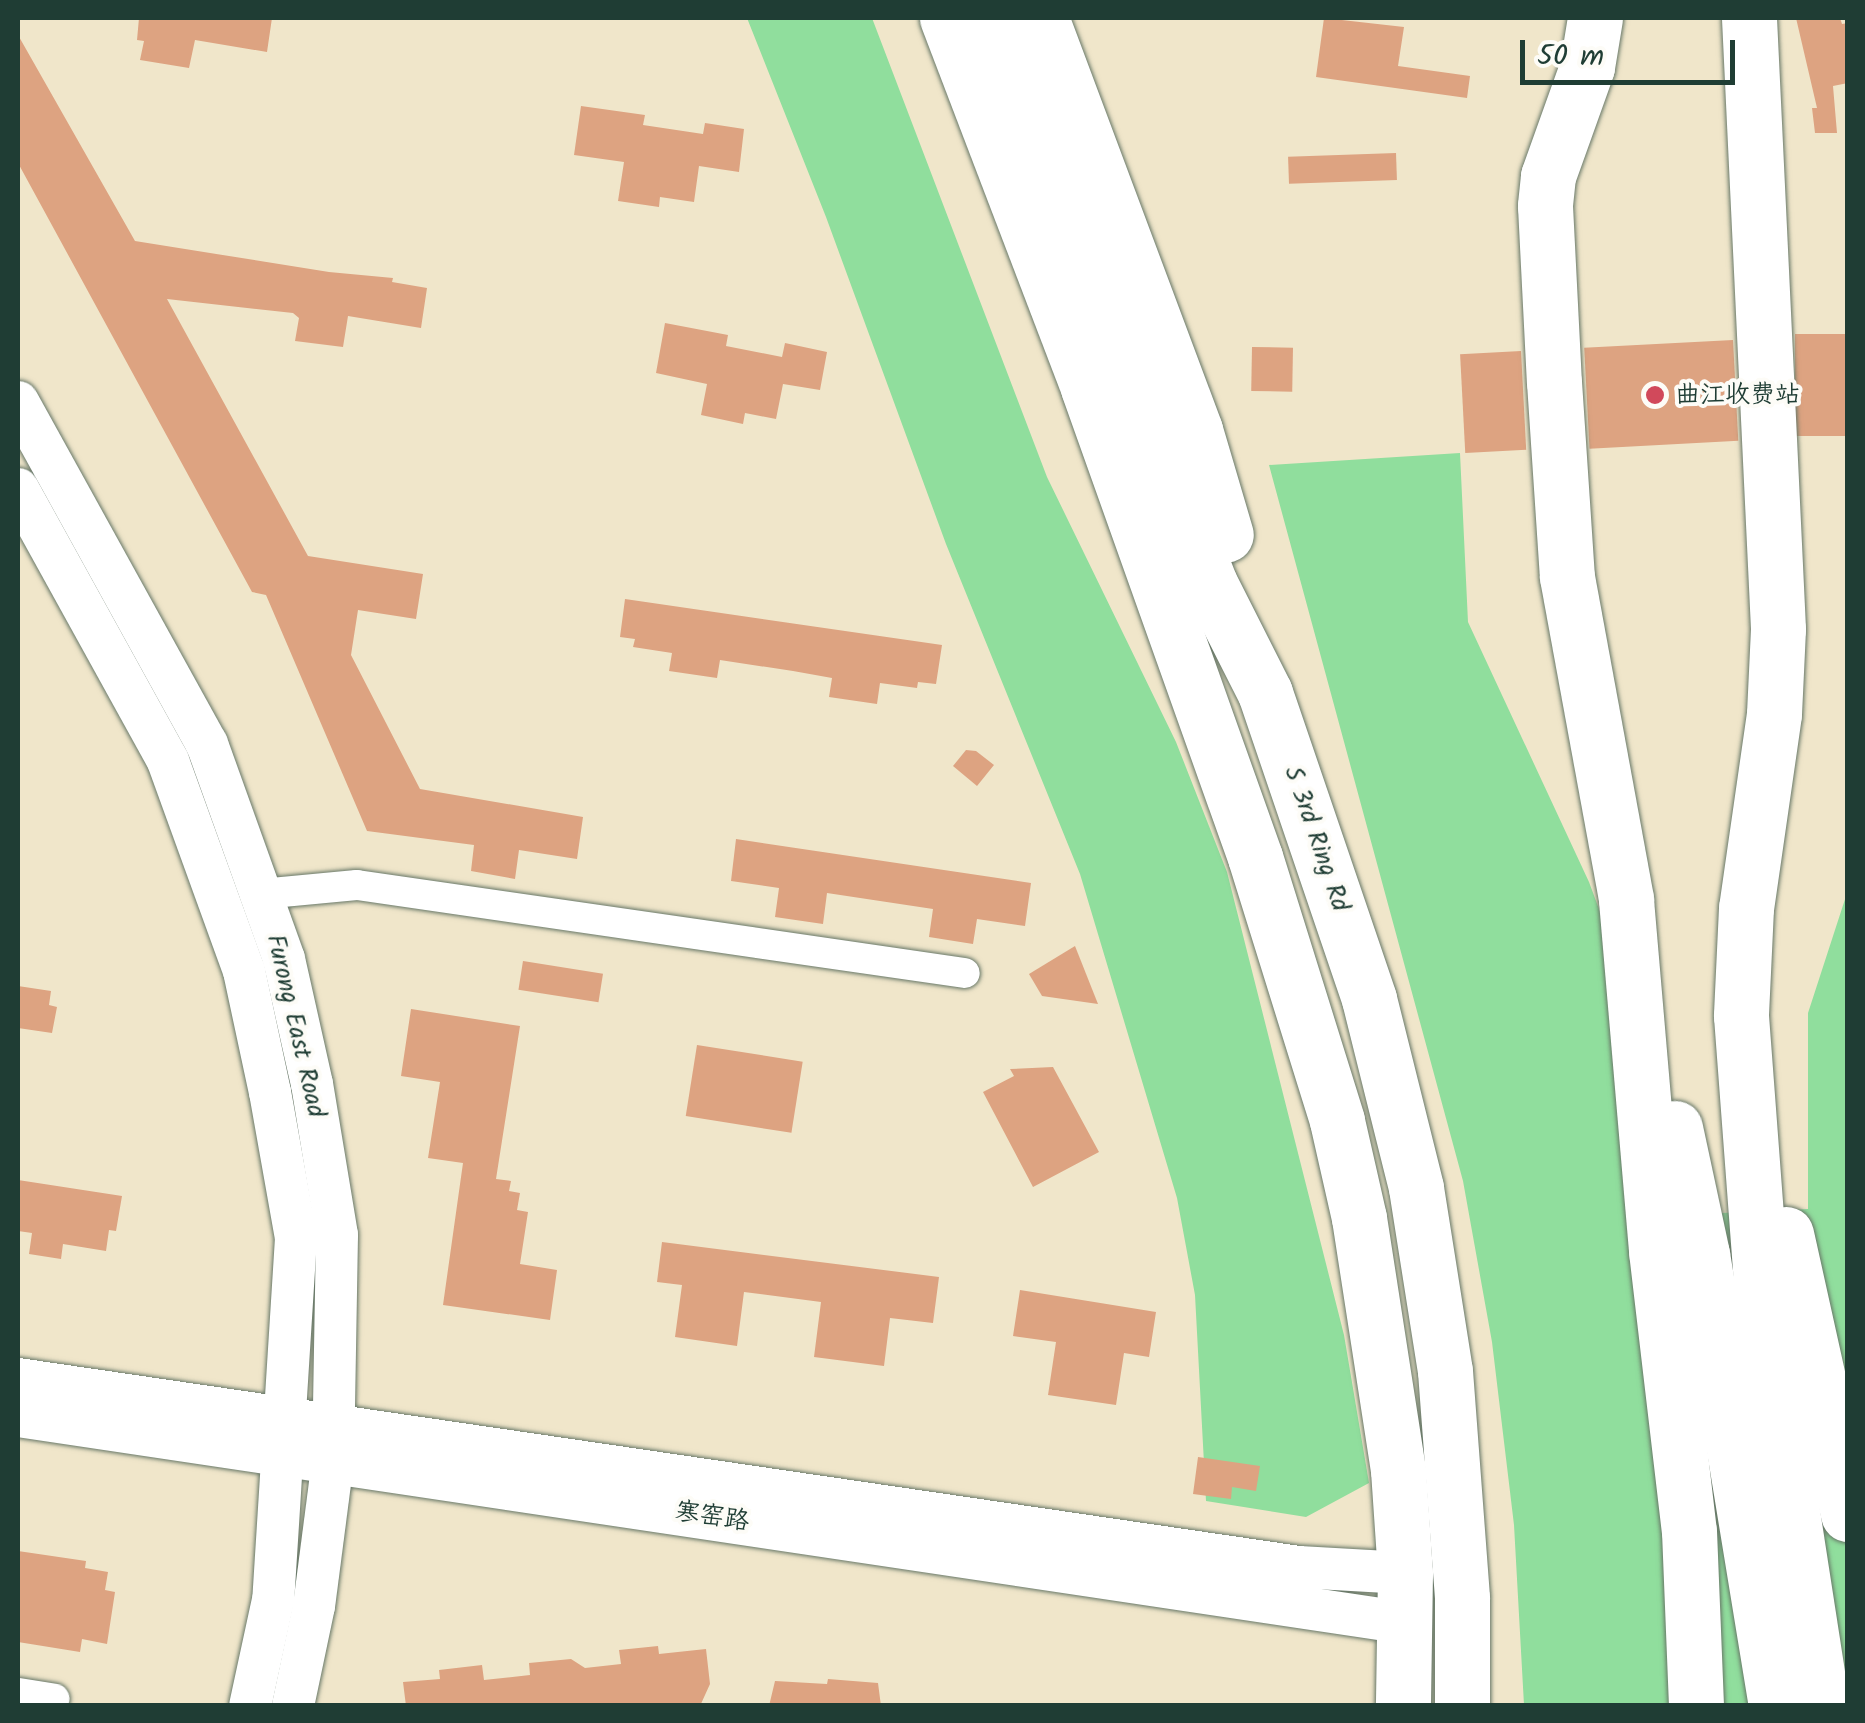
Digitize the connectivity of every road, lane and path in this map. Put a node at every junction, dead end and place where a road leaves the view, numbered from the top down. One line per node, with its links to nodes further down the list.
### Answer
1 (907, 18): 11 (highway)
2 (947, 18): 7 (highway, S 3rd Ring Rd)
3 (990, 18): 7 (highway, S 3rd Ring Rd)
4 (1041, 18): 10 (highway)
5 (1595, 18): 13 (highway)
6 (1749, 18): 15 (highway)
7 (1106, 376): 10 (highway, S 3rd Ring Rd); 11 (highway, S 3rd Ring Rd)
8 (18, 402): 12 (main road, Furong East Road)
9 (18, 489): 18 (main road, Furong East Road)
10 (1264, 693): 27 (highway, S 3rd Ring Rd)
11 (1200, 704): 21 (highway, S 3rd Ring Rd)
12 (261, 894): 14 (street); 19 (main road, Furong East Road)
13 (1626, 900): 28 (highway); 29 (highway)
14 (965, 973)
15 (1741, 1016): 20 (highway); 30 (highway)
16 (18, 1379): 18 (main road, 寒窑路)
17 (18, 1416): 18 (main road, 寒窑路)
18 (282, 1434): 19 (main road, 寒窑路); 24 (main road, Furong East Road)
19 (332, 1441): 21 (main road, 寒窑路); 25 (main road, Furong East Road)
20 (1848, 1514)
21 (1405, 1598): 26 (highway, S 3rd Ring Rd)
22 (18, 1693): 23 (street)
23 (55, 1698)
24 (250, 1706)
25 (292, 1706)
26 (1403, 1706)
27 (1462, 1706)
28 (1696, 1706)
29 (1776, 1706)
30 (1822, 1706)

